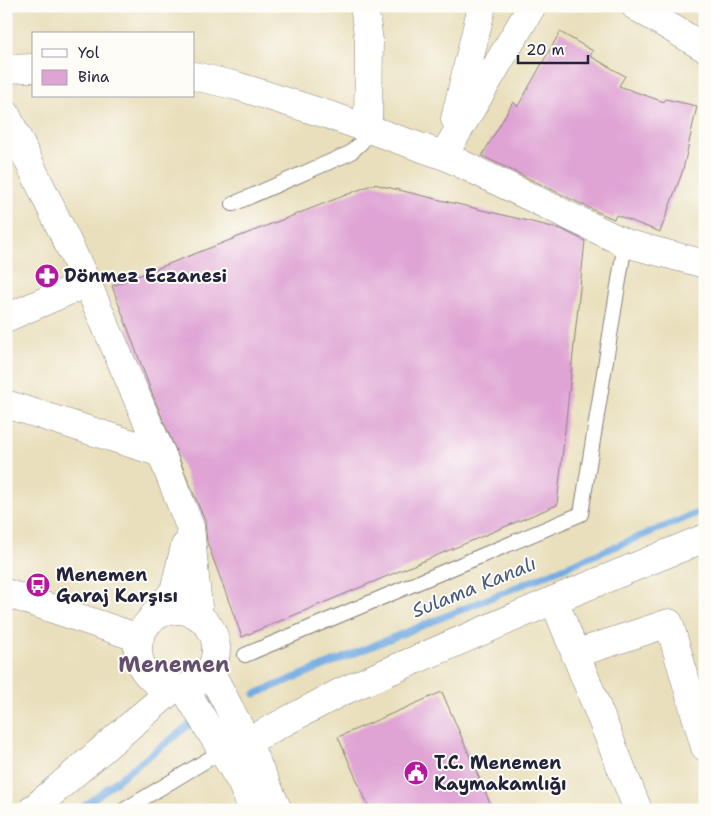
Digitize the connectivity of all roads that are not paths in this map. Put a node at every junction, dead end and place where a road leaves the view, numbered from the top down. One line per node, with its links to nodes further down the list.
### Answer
1 (364, 6): 10 (street)
2 (482, 6): 11 (street)
3 (532, 6): 11 (street)
4 (635, 6): 5 (street)
5 (705, 48)
6 (32, 68): 7 (street)
7 (6, 69)
8 (195, 76): 10 (street)
9 (6, 114): 15 (street)
10 (368, 129): 11 (street); 12 (lane)
11 (447, 151): 13 (street)
12 (233, 204)
13 (625, 243): 14 (street); 26 (lane)
14 (705, 264)
15 (87, 283): 16 (street); 18 (street)
16 (6, 318)
17 (6, 404): 18 (street)
18 (161, 452): 19 (street)
19 (190, 527): 23 (street); 24 (street)
20 (705, 538): 22 (street)
21 (6, 593): 24 (street)
22 (554, 600): 25 (street); 29 (street)
23 (199, 617): 24 (street); 27 (street)
24 (145, 629): 28 (street)
25 (575, 654): 30 (street); 35 (street)
26 (245, 655)
27 (210, 671): 28 (street); 29 (street)
28 (178, 689): 29 (street); 31 (street)
29 (234, 746): 32 (lane); 33 (street); 34 (street)
30 (705, 747)
31 (32, 810)
32 (124, 810)
33 (253, 810)
34 (278, 810)
35 (638, 810)

